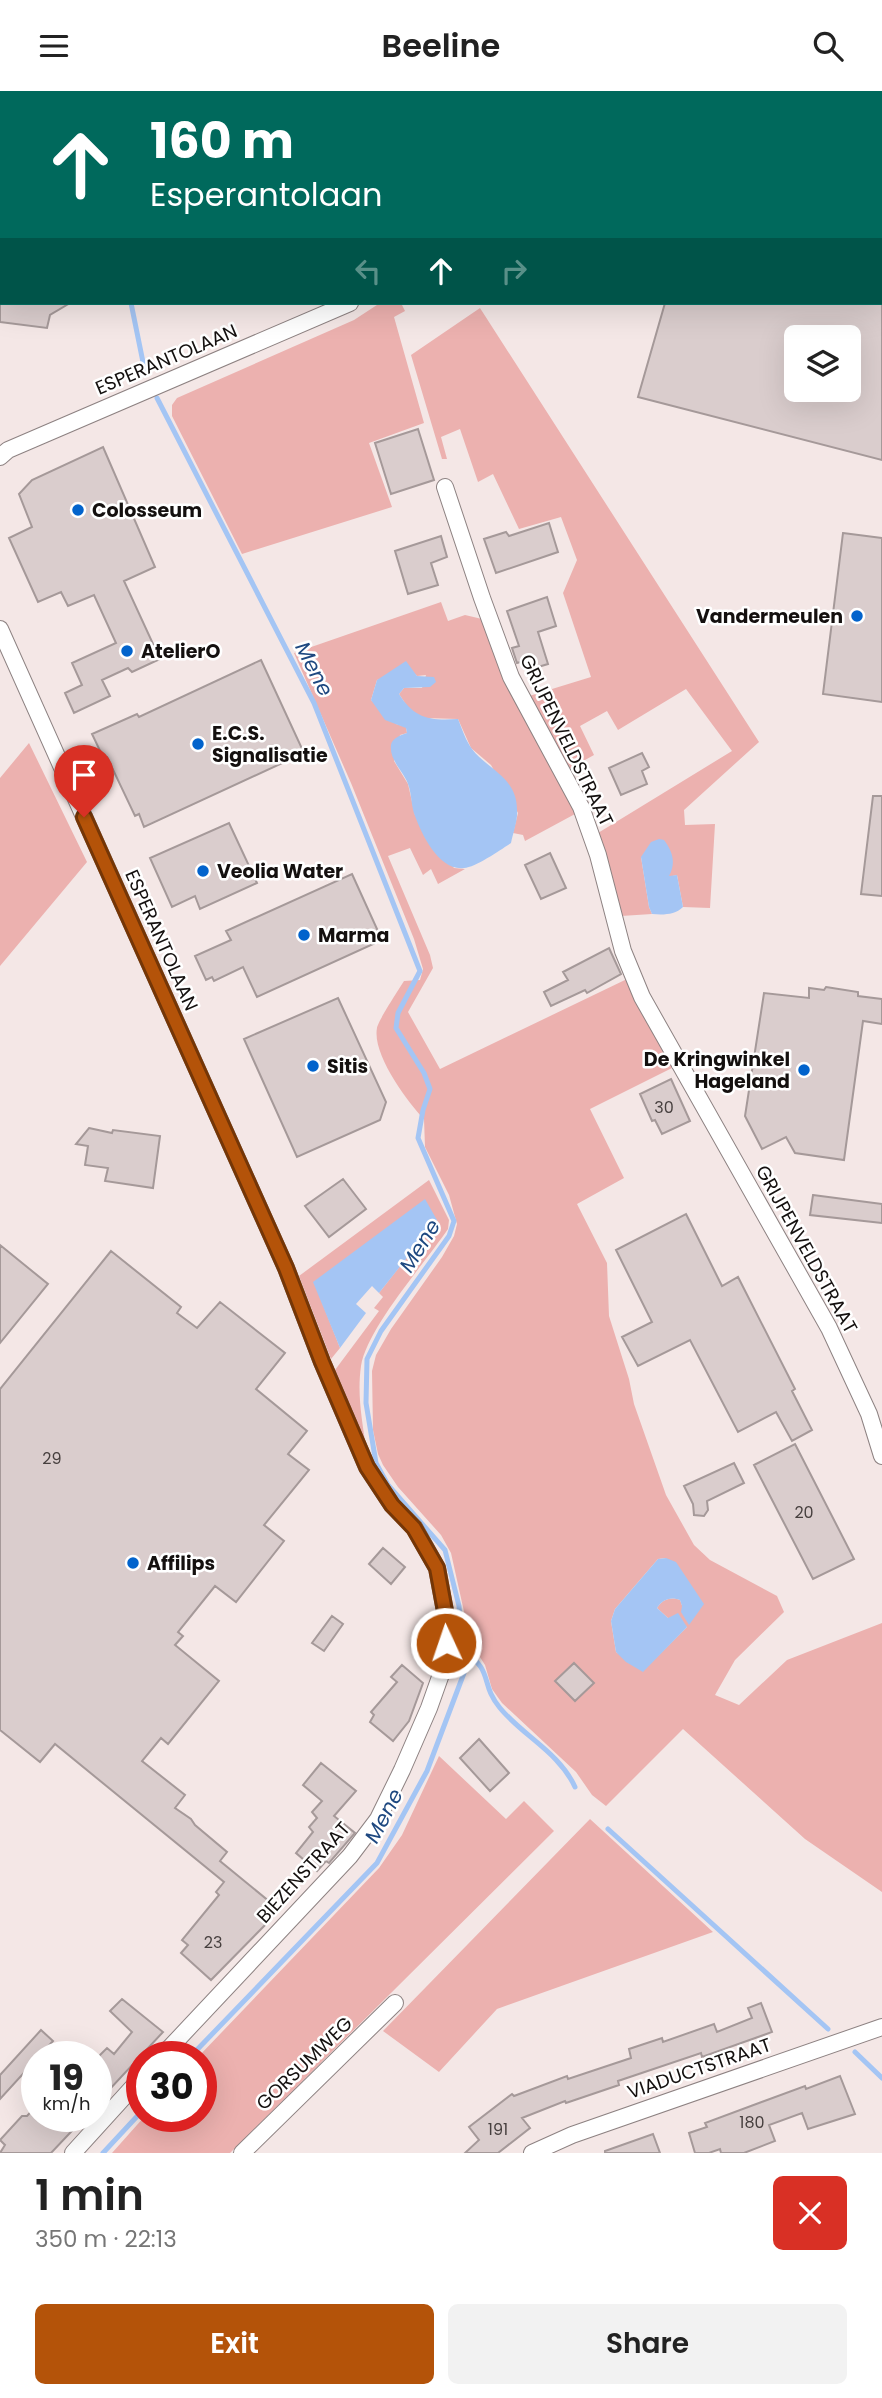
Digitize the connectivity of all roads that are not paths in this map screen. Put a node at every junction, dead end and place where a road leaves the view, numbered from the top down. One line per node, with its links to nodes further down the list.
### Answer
1 (345, 305): 2 (street, ESPERANTOLAAN)
2 (0, 457)
3 (445, 487): 6 (street, GRIJPENVELDSTRAAT)
4 (0, 629): 5 (street, ESPERANTOLAAN)
5 (286, 1268): 9 (street, BIEZENSTRAAT)
6 (882, 1456)
7 (396, 2003): 12 (street, GORSUMWEG)
8 (882, 2027): 13 (street, VIADUCTSTRAAT)
9 (176, 2041)
10 (126, 2094): 11 (street)
11 (72, 2153)
12 (242, 2153)
13 (531, 2153)

